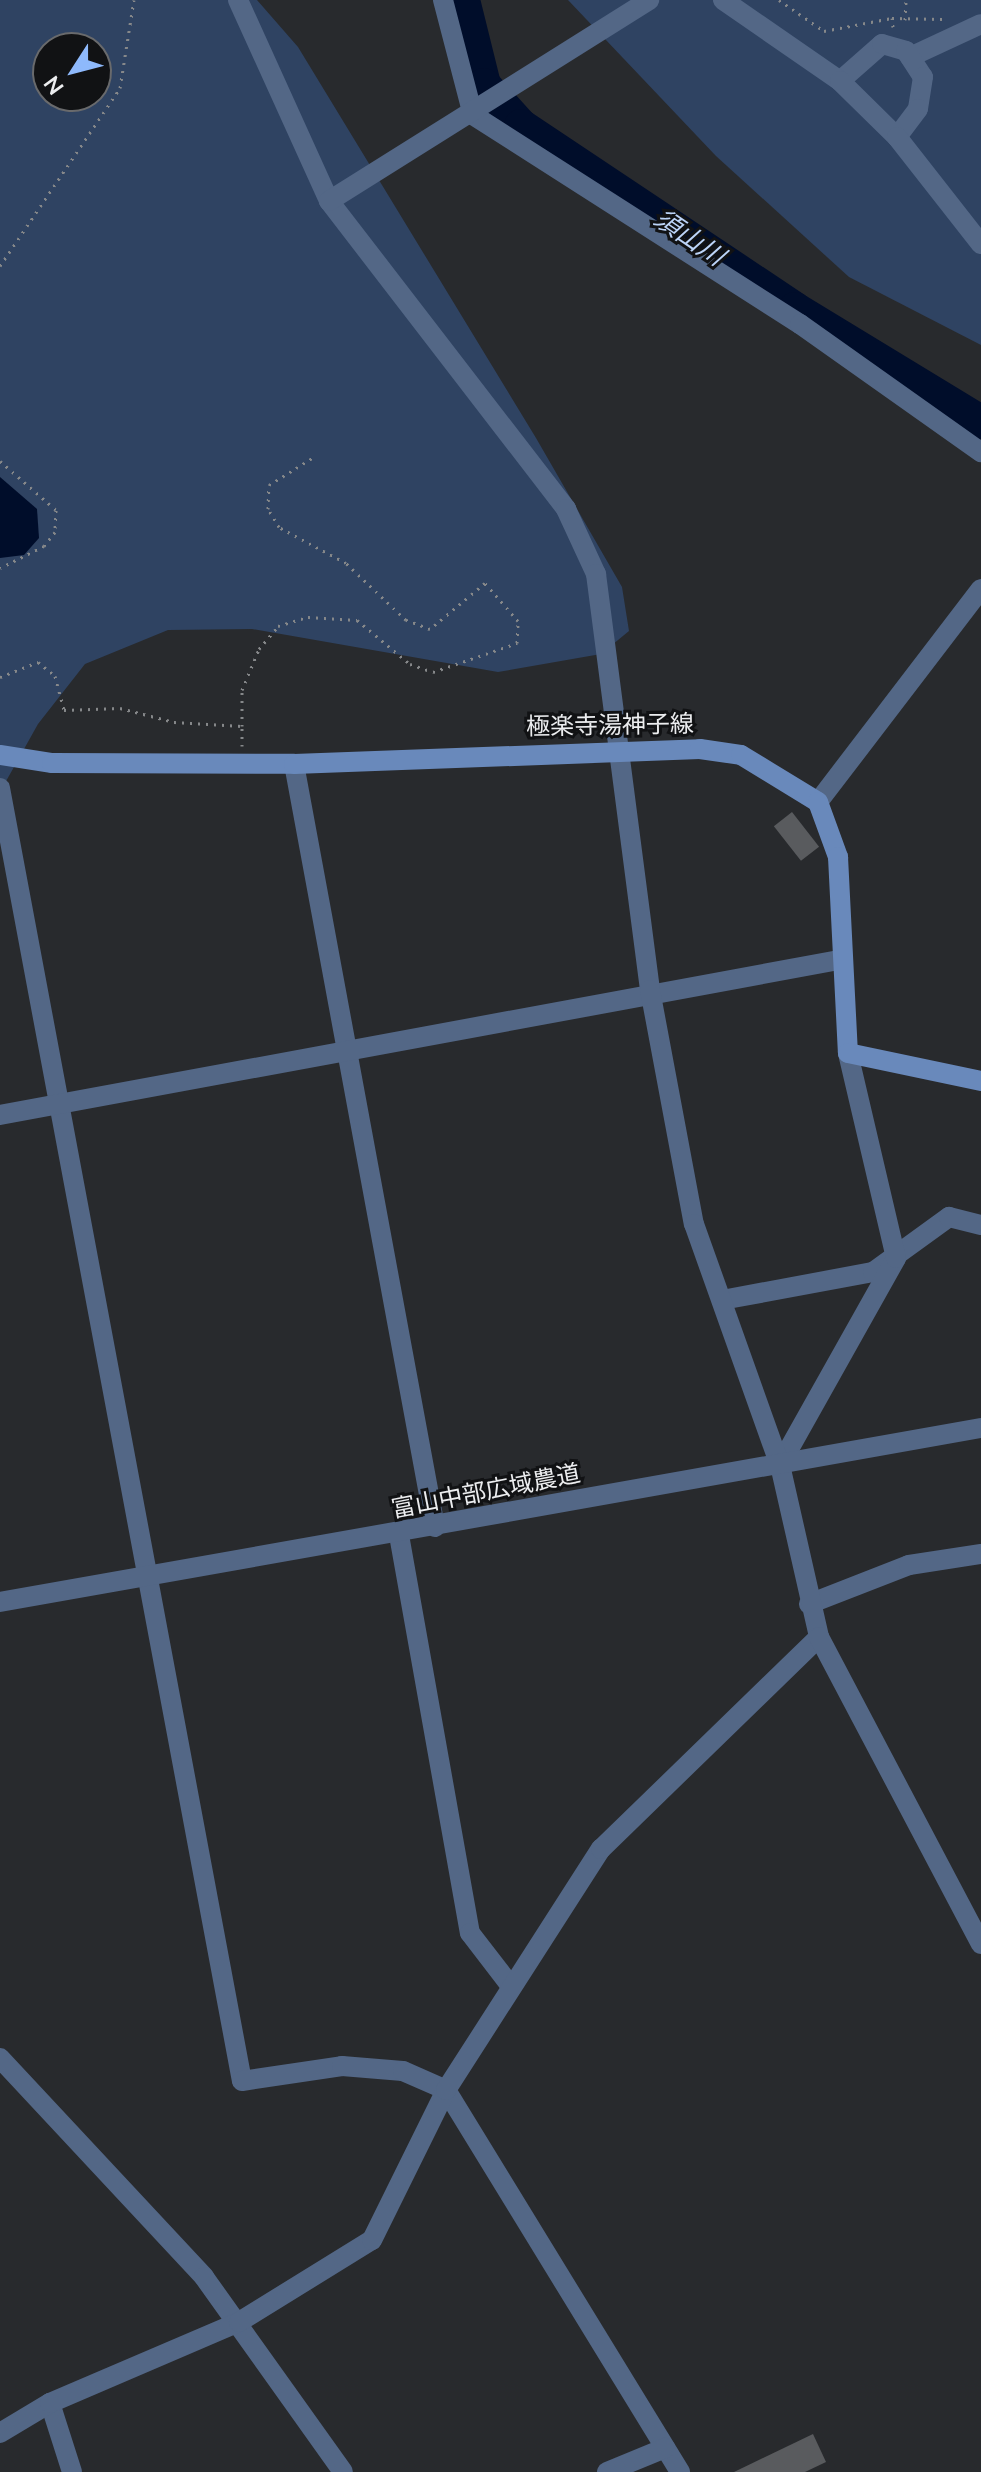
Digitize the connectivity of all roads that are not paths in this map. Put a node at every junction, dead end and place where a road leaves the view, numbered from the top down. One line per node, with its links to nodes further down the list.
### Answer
1 (238, 0): 10 (street)
2 (443, 0): 8 (street)
3 (649, 0): 8 (street)
4 (723, 0): 7 (street)
5 (981, 24): 6 (street)
6 (902, 52): 7 (street); 9 (street)
7 (840, 81): 9 (street)
8 (473, 115): 10 (street); 12 (street)
9 (897, 137): 11 (street)
10 (329, 201): 14 (street)
11 (981, 244)
12 (981, 452)
13 (981, 589): 18 (street)
14 (617, 753): 16 (main road, 極楽寺湯神子線); 18 (main road, 極楽寺湯神子線); 20 (street)
15 (0, 755): 16 (main road, 極楽寺湯神子線)
16 (294, 764): 21 (street)
17 (0, 788): 24 (street)
18 (818, 802): 19 (main road)
19 (839, 960): 20 (street); 22 (main road)
20 (650, 990): 21 (street); 28 (street)
21 (346, 1048): 24 (street); 31 (street)
22 (848, 1053): 23 (main road); 27 (street)
23 (981, 1081)
24 (58, 1104): 25 (street); 34 (street)
25 (0, 1115)
26 (981, 1225): 27 (street)
27 (896, 1258): 28 (street); 30 (street)
28 (722, 1300): 30 (street)
29 (981, 1428): 30 (street, 富山中部広域農道)
30 (780, 1465): 31 (street, 富山中部広域農道); 36 (street)
31 (435, 1527): 32 (street, 富山中部広域農道)
32 (399, 1535): 34 (street, 富山中部広域農道); 39 (street)
33 (981, 1554): 36 (street)
34 (146, 1577): 35 (street, 富山中部広域農道); 41 (street)
35 (0, 1602)
36 (809, 1604): 37 (street)
37 (819, 1637): 38 (street); 39 (street)
38 (981, 1944)
39 (510, 1985): 41 (street)
40 (0, 2058): 42 (street)
41 (446, 2090): 42 (street); 45 (street)
42 (239, 2322): 43 (street); 47 (street)
43 (50, 2403): 44 (street); 46 (street)
44 (0, 2433)
45 (665, 2448): 48 (street); 49 (street)
46 (72, 2472)
47 (343, 2472)
48 (607, 2472)
49 (680, 2472)

